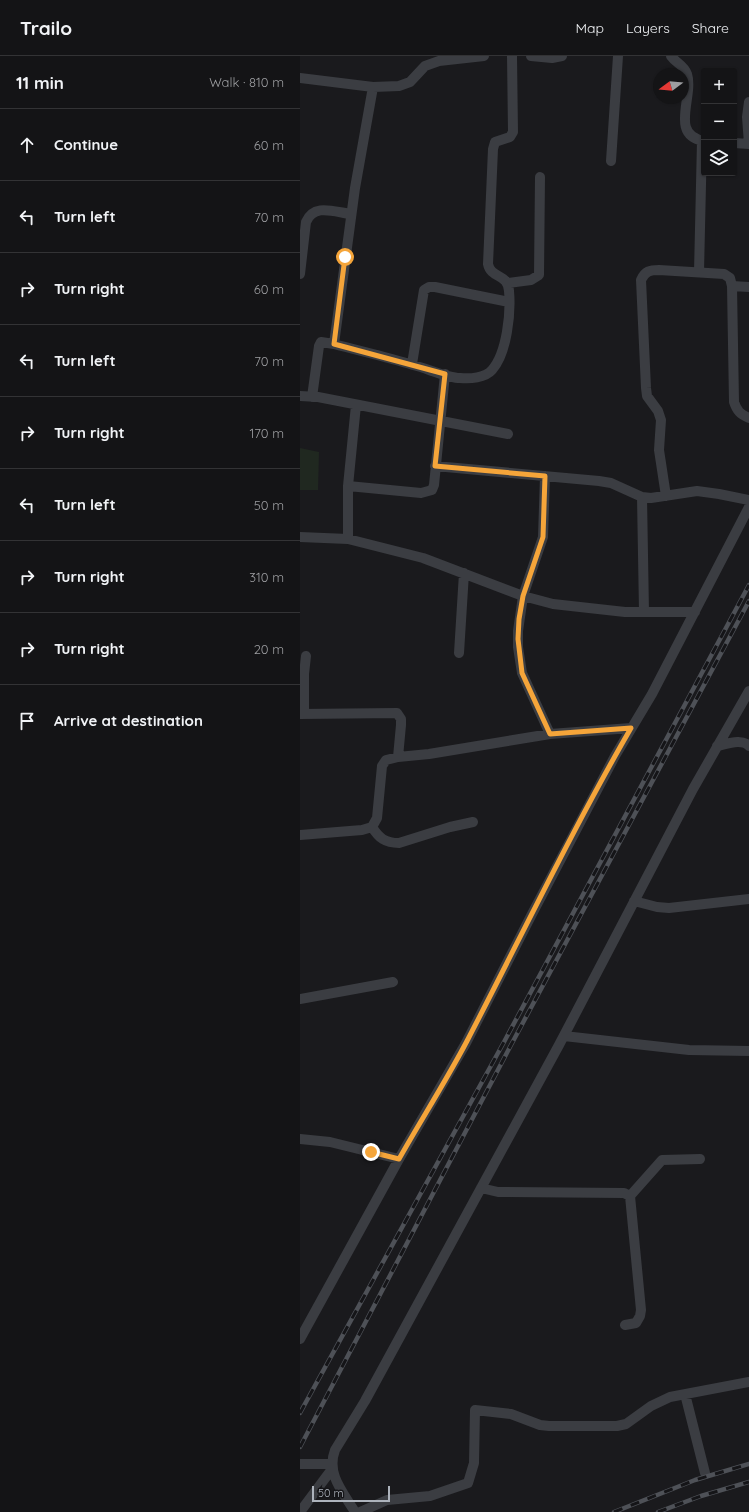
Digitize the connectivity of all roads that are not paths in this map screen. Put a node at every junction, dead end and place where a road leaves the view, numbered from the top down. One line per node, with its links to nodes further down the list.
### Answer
1 (484, 56): 7 (street)
2 (512, 56): 21 (street)
3 (531, 56): 4 (street)
4 (562, 56)
5 (618, 56): 15 (street)
6 (671, 56): 12 (street)
7 (450, 58): 8 (street)
8 (425, 61): 10 (street)
9 (300, 78): 10 (street)
10 (372, 87): 18 (street)
11 (749, 102): 14 (street)
12 (701, 140)
13 (737, 143): 14 (street)
14 (749, 144)
15 (611, 161)
16 (702, 176): 19 (street)
17 (540, 177): 21 (street)
18 (351, 214): 20 (street); 25 (street)
19 (699, 272): 22 (street); 37 (street)
20 (300, 274)
21 (508, 283): 24 (street)
22 (732, 286): 23 (street); 31 (street)
23 (749, 287)
24 (509, 302): 26 (street); 27 (street)
25 (334, 344): 26 (street); 29 (street)
26 (412, 364): 27 (street)
27 (445, 374): 32 (street)
28 (300, 396): 29 (street)
29 (312, 397): 30 (street)
30 (356, 405): 32 (street); 36 (street)
31 (749, 418)
32 (439, 421): 33 (street); 34 (street)
33 (508, 434)
34 (435, 466): 35 (street); 36 (street)
35 (545, 476): 38 (street); 44 (street)
36 (348, 486): 42 (street)
37 (666, 496): 38 (street); 39 (street)
38 (642, 497): 45 (street)
39 (749, 500)
40 (749, 507): 46 (street)
41 (300, 537): 42 (street)
42 (348, 540): 43 (street)
43 (464, 573): 44 (street); 47 (street)
44 (523, 596): 45 (street); 52 (street)
45 (644, 612): 46 (street)
46 (696, 612): 51 (street)
47 (459, 653)
48 (306, 656): 50 (street)
49 (749, 691): 53 (street)
50 (302, 713): 55 (street)
51 (631, 728): 52 (street); 66 (street)
52 (550, 734): 55 (street)
53 (717, 746): 54 (street); 60 (street)
54 (749, 746)
55 (398, 757): 57 (street)
56 (472, 822): 57 (street)
57 (372, 827): 58 (street)
58 (300, 835)
59 (749, 899): 60 (street)
60 (634, 901): 63 (street)
61 (393, 982): 62 (street)
62 (300, 999)
63 (564, 1036): 64 (street); 68 (street)
64 (749, 1051)
65 (300, 1139): 66 (street)
66 (399, 1159): 71 (street)
67 (700, 1159): 69 (street)
68 (482, 1188): 69 (street); 75 (street)
69 (630, 1196): 70 (street)
70 (625, 1325)
71 (300, 1339)
72 (749, 1382): 73 (street)
73 (685, 1394): 76 (street); 79 (street)
74 (300, 1464): 75 (street)
75 (332, 1466): 77 (street); 78 (street)
76 (705, 1473)
77 (300, 1512)
78 (355, 1512)
79 (360, 1512)

